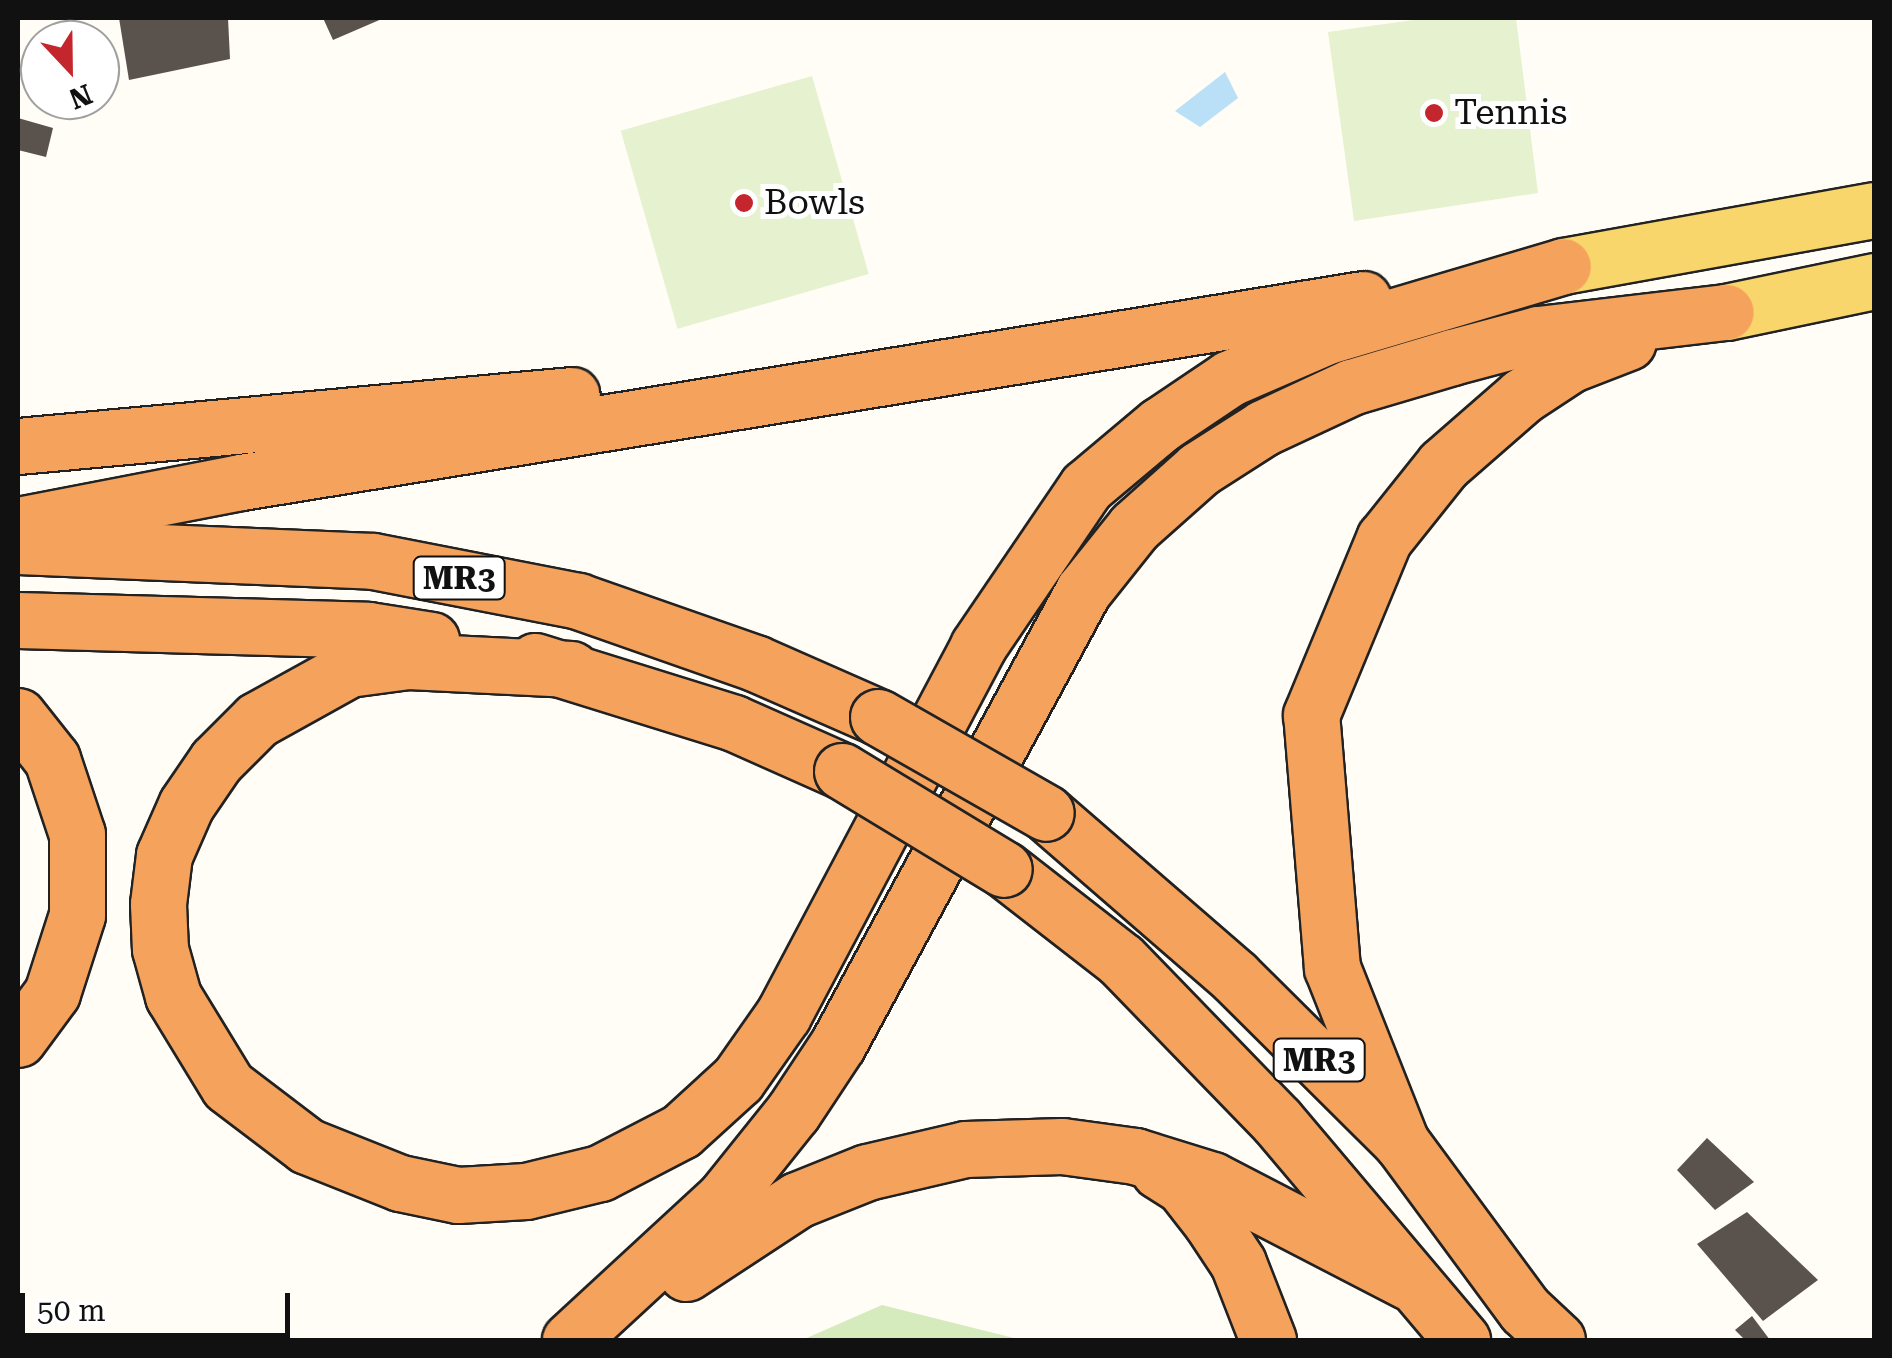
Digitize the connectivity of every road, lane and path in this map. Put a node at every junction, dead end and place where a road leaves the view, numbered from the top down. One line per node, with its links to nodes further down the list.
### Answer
1 (1874, 210): 2 (main road)
2 (1563, 266): 5 (highway); 10 (highway)
3 (1874, 281): 4 (main road)
4 (1726, 312): 13 (highway); 16 (highway)
5 (1192, 327): 6 (highway); 7 (highway)
6 (18, 446)
7 (18, 525)
8 (18, 546): 13 (highway, MR3, bridge)
9 (18, 620): 10 (highway, MR3)
10 (570, 668): 15 (highway, MR3, bridge)
11 (18, 716): 12 (highway)
12 (18, 1038)
13 (1401, 1142): 20 (highway, MR3)
14 (1135, 1156): 15 (highway); 17 (highway); 18 (highway)
15 (1409, 1282): 19 (highway, MR3)
16 (570, 1340)
17 (605, 1340)
18 (1268, 1340)
19 (1462, 1340)
20 (1557, 1340)

